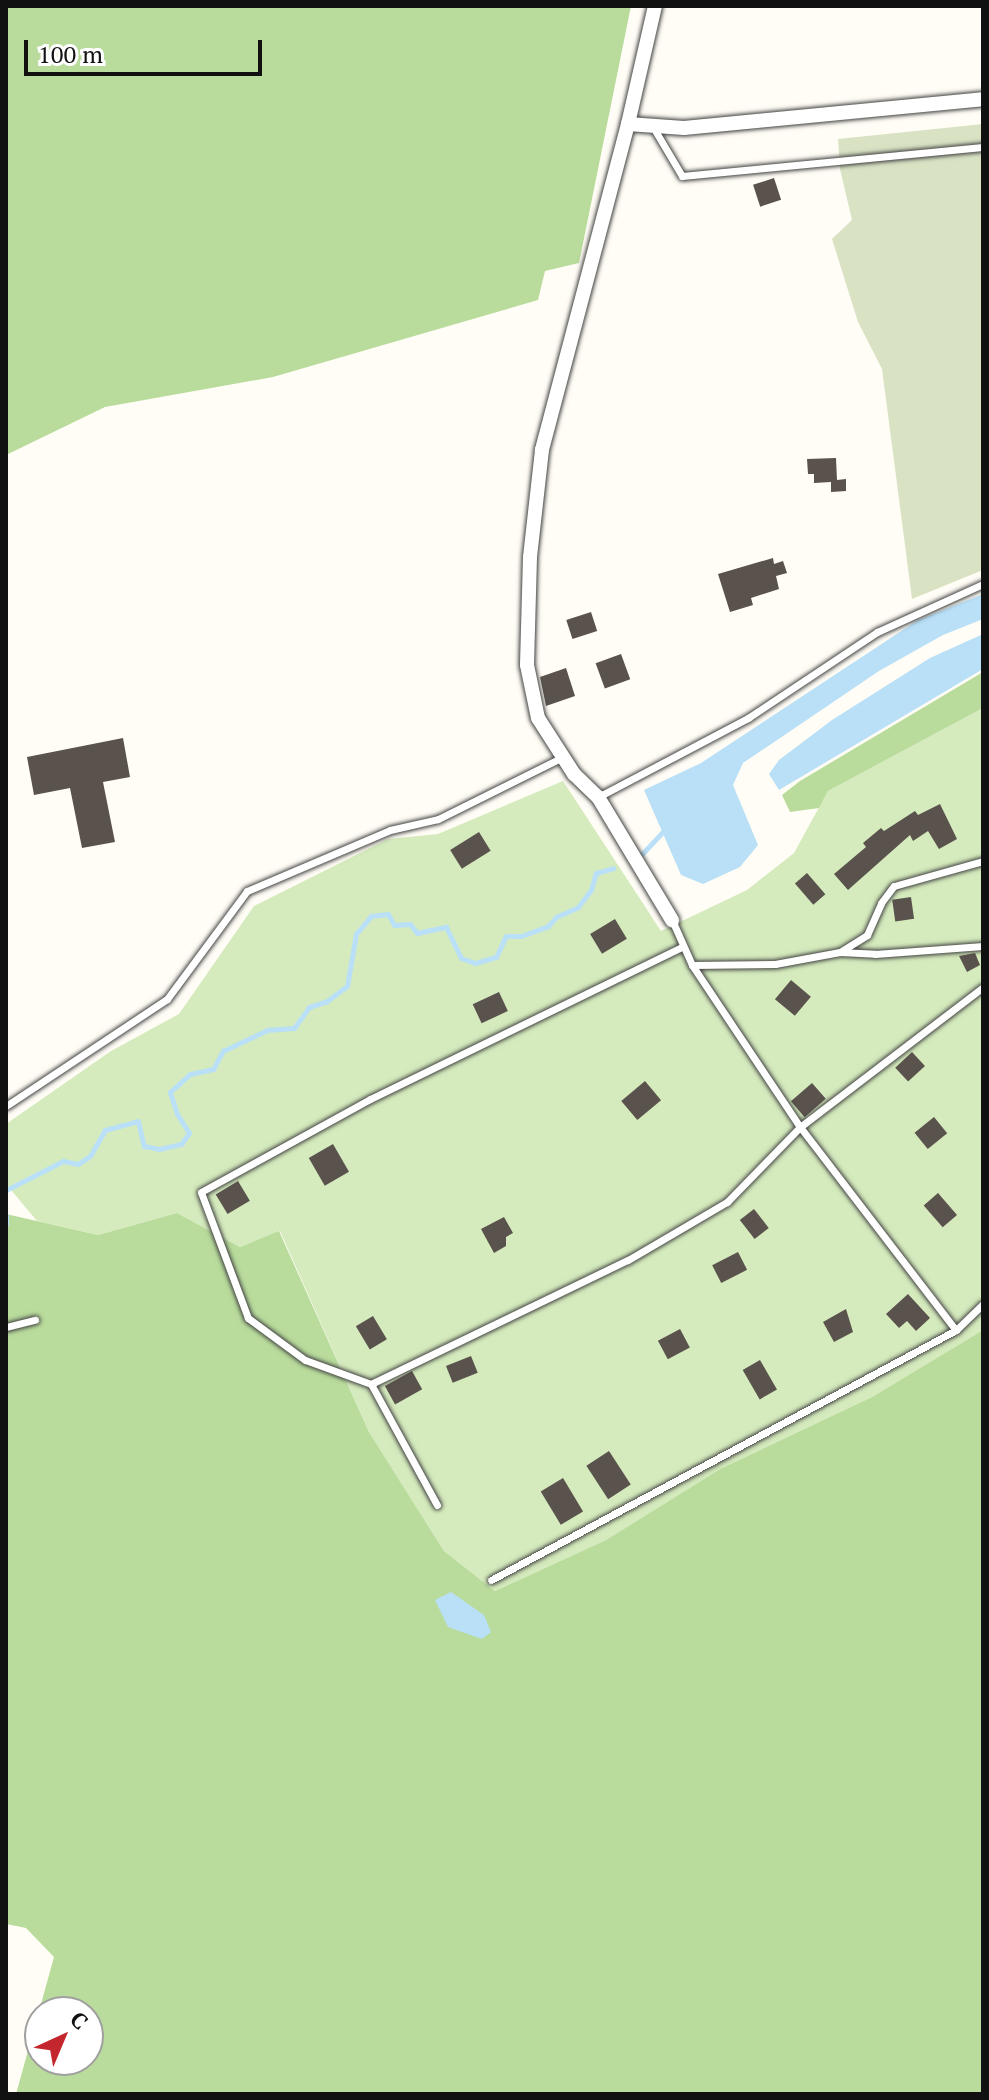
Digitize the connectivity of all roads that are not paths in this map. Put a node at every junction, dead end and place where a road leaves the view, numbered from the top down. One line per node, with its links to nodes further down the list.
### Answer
1 (655, 6): 3 (street)
2 (983, 99): 4 (street)
3 (628, 124): 4 (street); 7 (street)
4 (652, 125): 5 (lane)
5 (983, 147)
6 (983, 584): 8 (lane)
7 (563, 757): 8 (street); 16 (lane)
8 (598, 797): 10 (street)
9 (983, 861): 13 (lane)
10 (672, 920): 12 (lane)
11 (983, 946): 13 (lane)
12 (682, 947): 14 (lane); 22 (lane)
13 (840, 952): 14 (lane)
14 (692, 965): 17 (lane)
15 (983, 987): 17 (lane)
16 (6, 1106)
17 (800, 1127): 21 (lane); 22 (lane)
18 (983, 1304): 21 (lane)
19 (35, 1320): 20 (lane)
20 (6, 1327)
21 (956, 1330): 24 (lane)
22 (371, 1384): 23 (lane)
23 (437, 1505)
24 (491, 1580)

